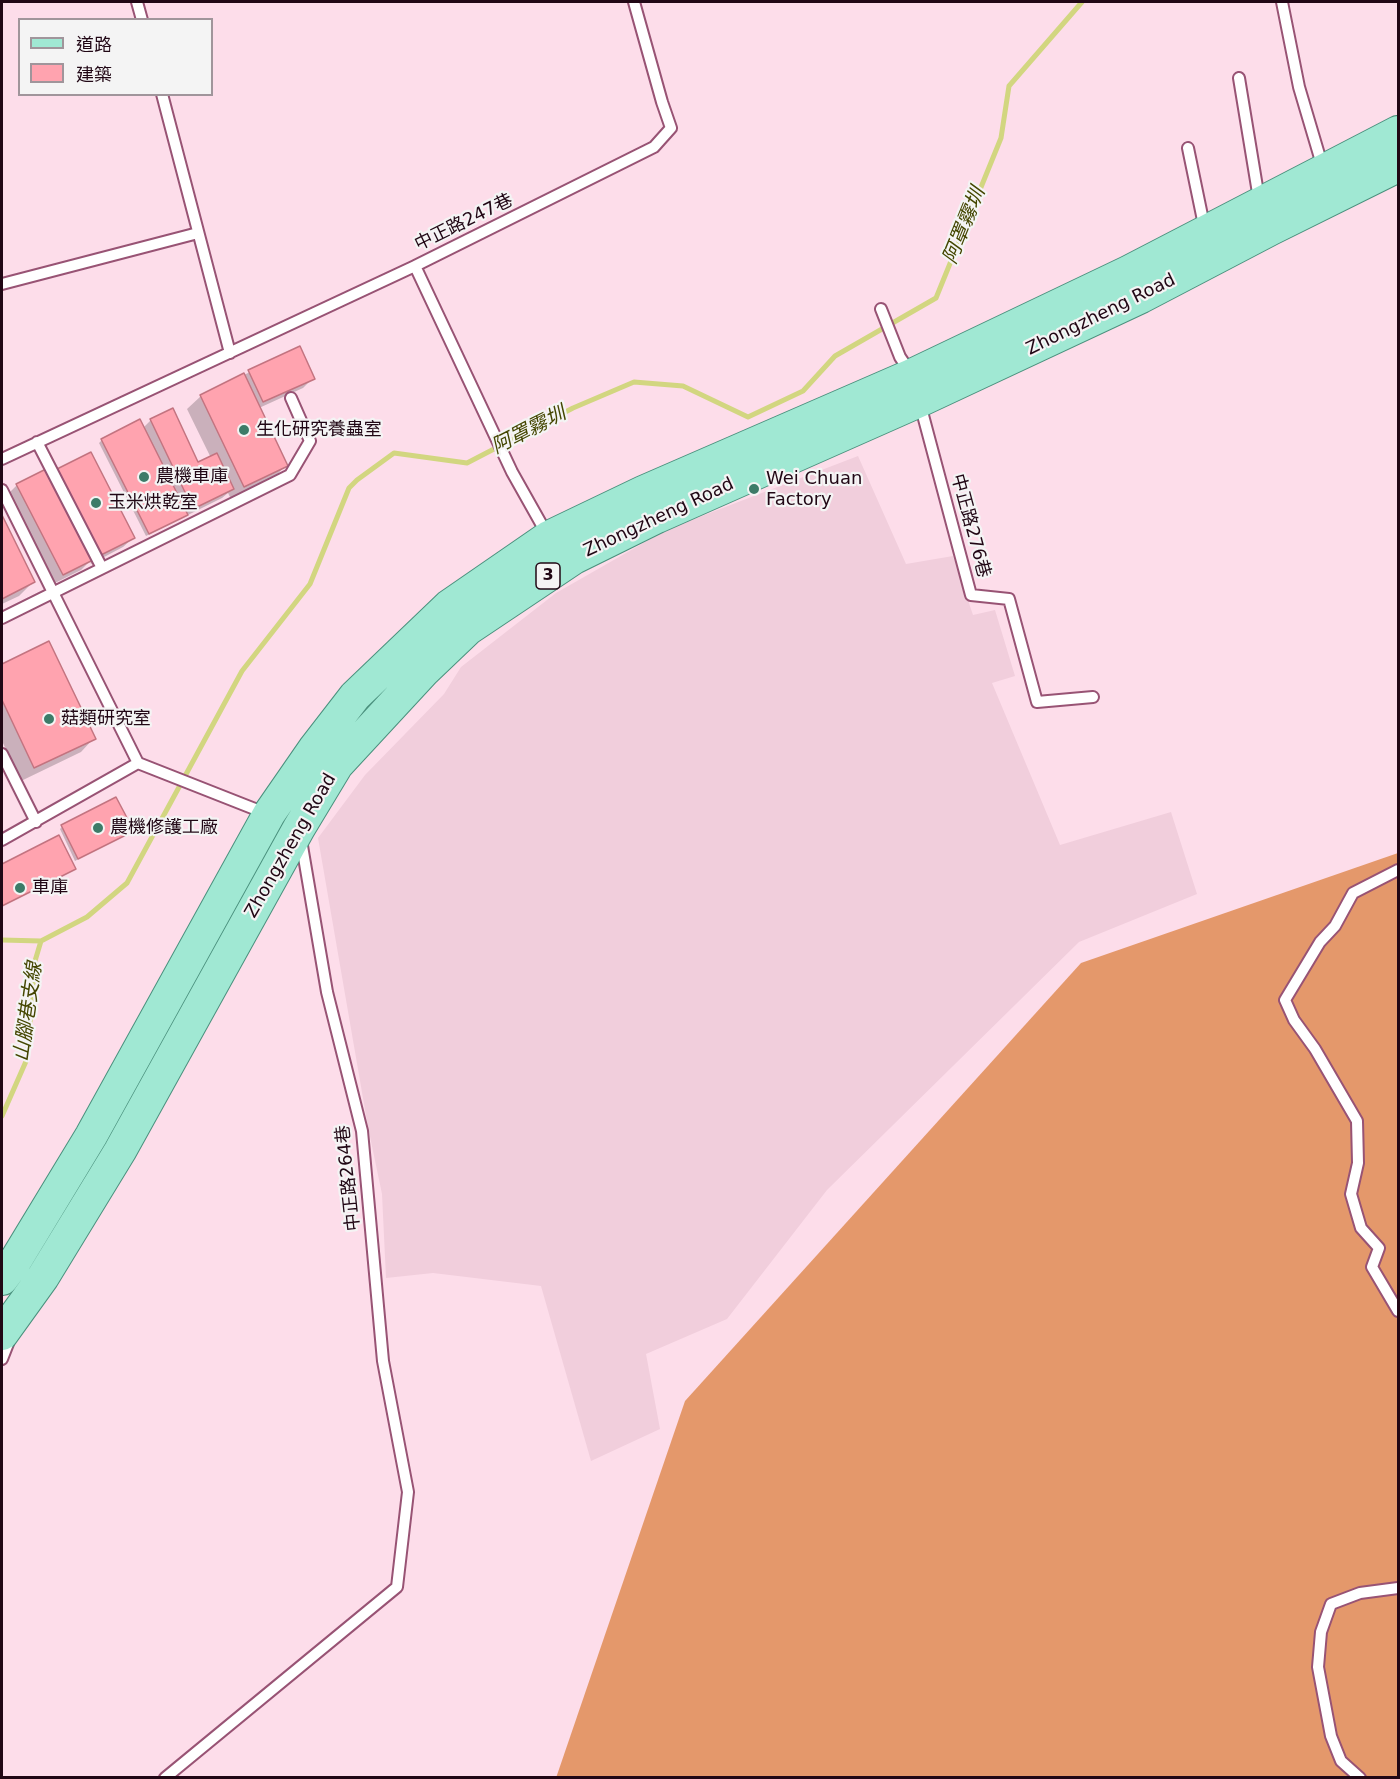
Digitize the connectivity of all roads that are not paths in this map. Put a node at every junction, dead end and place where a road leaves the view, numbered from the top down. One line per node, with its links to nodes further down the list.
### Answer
1 (137, 2): 4 (lane)
2 (634, 2): 14 (lane, 中正路247巷)
3 (1282, 2): 10 (lane)
4 (141, 18)
5 (1239, 78): 11 (lane)
6 (163, 96): 12 (lane)
7 (1398, 132): 10 (main road, Zhongzheng Road / 3)
8 (1188, 148): 13 (lane)
9 (1398, 166): 11 (main road, Zhongzheng Road / 3)
10 (1324, 171): 11 (main road, Zhongzheng Road / 3)
11 (1265, 217): 13 (main road, Zhongzheng Road / 3); 18 (main road, Zhongzheng Road / 3)
12 (198, 233): 15 (lane); 17 (lane)
13 (1205, 233): 18 (main road, Zhongzheng Road / 3)
14 (415, 266): 17 (lane); 23 (lane, 中正路247巷)
15 (2, 284)
16 (881, 309): 18 (lane)
17 (230, 353): 20 (lane)
18 (913, 382): 23 (main road, Zhongzheng Road / 3); 27 (lane, 中正路276巷)
19 (291, 398): 24 (lane)
20 (37, 442): 21 (lane); 24 (lane)
21 (2, 459)
22 (2, 490): 25 (lane)
23 (561, 547): 30 (main road, Zhongzheng Road / 3); 32 (main road, Zhongzheng Road / 3)
24 (102, 568): 25 (lane)
25 (53, 592): 26 (lane); 29 (lane)
26 (2, 618)
27 (1093, 698)
28 (2, 754): 31 (lane)
29 (138, 763): 30 (lane); 31 (lane)
30 (269, 814): 35 (main road, Zhongzheng Road / 3)
31 (36, 822): 33 (lane)
32 (299, 828): 36 (main road, Zhongzheng Road / 3); 41 (lane, 中正路264巷)
33 (2, 840)
34 (1398, 870): 37 (lane)
35 (2, 1279)
36 (26, 1299): 38 (main road, Zhongzheng Road / 3); 39 (lane)
37 (1398, 1311)
38 (2, 1334)
39 (2, 1359)
40 (1398, 1588): 42 (lane)
41 (165, 1778)
42 (1360, 1778)

